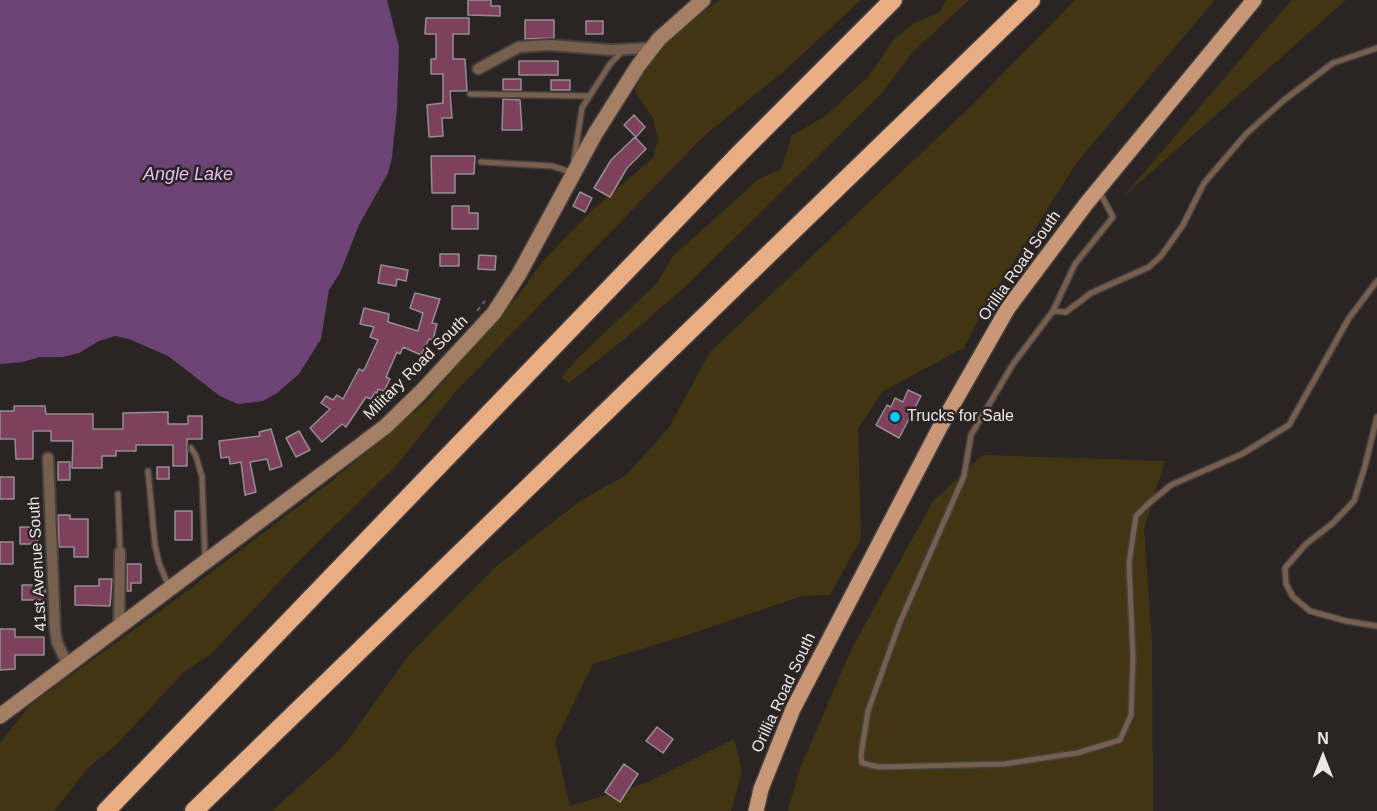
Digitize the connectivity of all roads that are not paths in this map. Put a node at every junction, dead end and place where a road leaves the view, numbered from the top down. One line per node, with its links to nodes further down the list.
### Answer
1 (703, 0): 7 (main road, Military Road South)
2 (893, 0): 6 (highway)
3 (901, 0): 6 (highway)
4 (1031, 0): 31 (highway)
5 (1254, 0): 15 (main road, Orillia Road South)
6 (850, 43): 30 (highway)
7 (651, 48): 9 (street); 14 (main road, Military Road South)
8 (1377, 48): 17 (lane)
9 (624, 50): 10 (street); 12 (lane)
10 (478, 69)
11 (470, 94): 12 (lane)
12 (589, 96): 14 (lane)
13 (482, 162): 14 (lane)
14 (573, 173): 24 (main road, Military Road South)
15 (1098, 189): 17 (lane); 32 (main road, Orillia Road South)
16 (1377, 281): 17 (lane)
17 (1053, 311)
18 (1377, 417): 26 (lane)
19 (191, 448): 24 (lane)
20 (48, 458): 28 (street, 41st Avenue South)
21 (148, 471): 25 (lane)
22 (118, 494): 23 (lane)
23 (120, 552): 27 (street)
24 (205, 563): 25 (main road, Military Road South)
25 (170, 589): 27 (main road, Military Road South)
26 (1377, 626)
27 (119, 628): 28 (main road, Military Road South)
28 (68, 666): 29 (main road, Military Road South)
29 (0, 716)
30 (106, 811)
31 (194, 811)
32 (756, 811)

